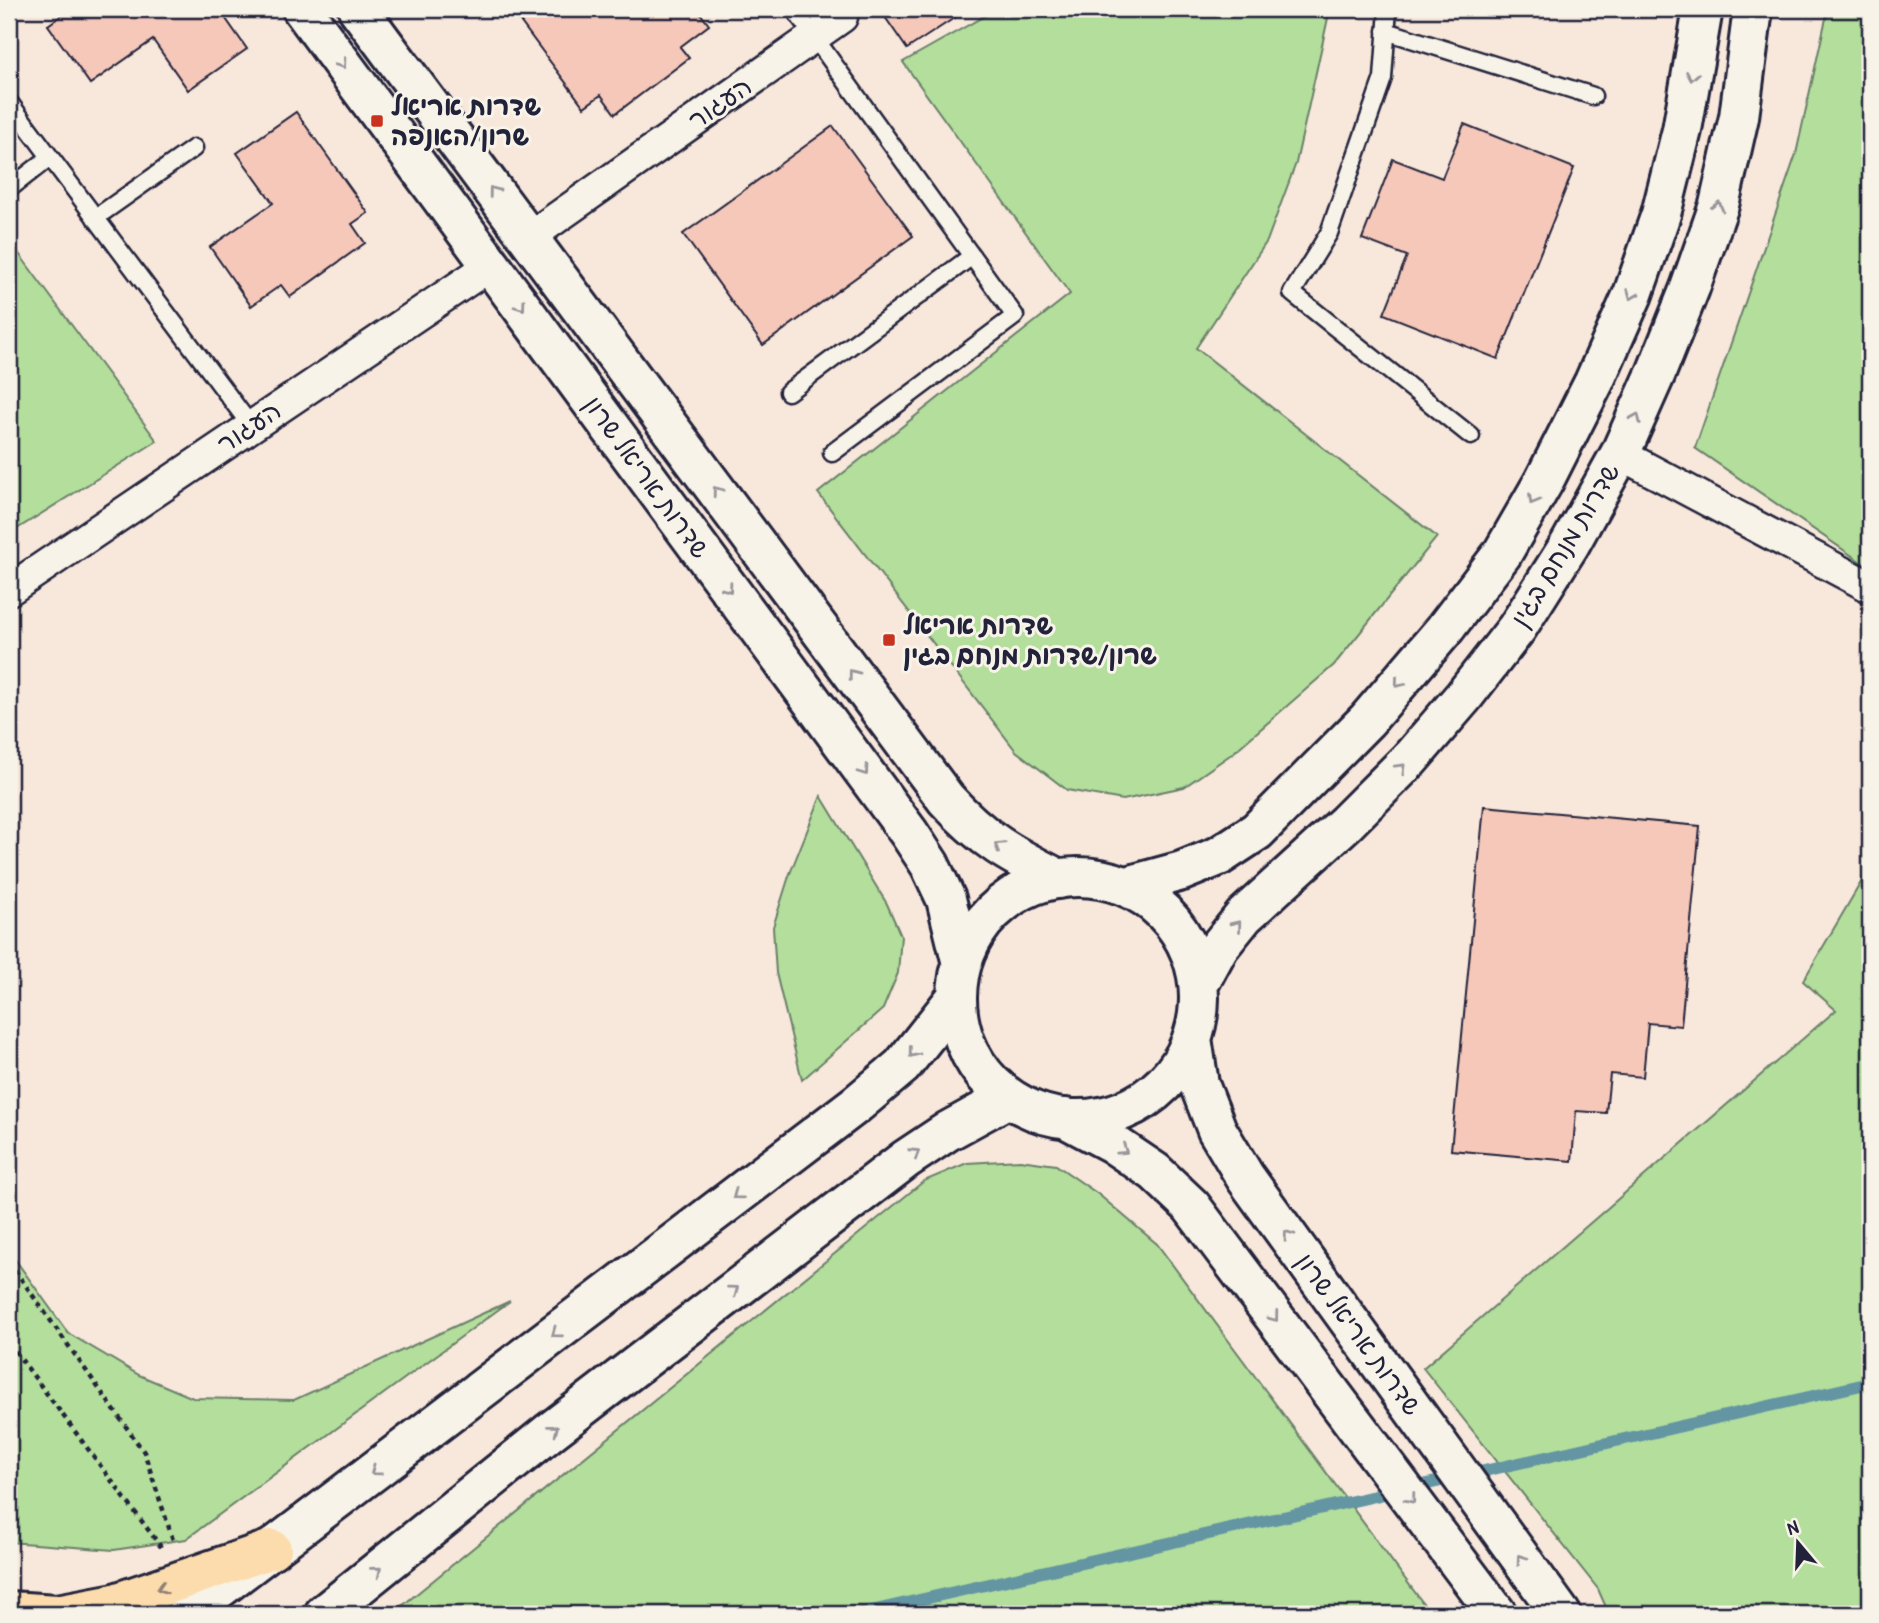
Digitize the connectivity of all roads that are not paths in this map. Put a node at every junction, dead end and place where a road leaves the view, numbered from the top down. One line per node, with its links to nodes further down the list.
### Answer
1 (302, 9): 18 (street, שדרות אריאל שרון, one-way to 18)
2 (358, 9): 16 (street, שדרות אריאל שרון, one-way to 2)
3 (793, 9): 9 (lane)
4 (1388, 9): 8 (lane)
5 (1703, 9): 27 (street, שדרות מנחם בגין, one-way to 27)
6 (1753, 9): 23 (street, שדרות מנחם בגין, one-way to 6)
7 (842, 17): 9 (street, העגור)
8 (1386, 31): 10 (lane); 21 (lane)
9 (814, 37): 16 (street, העגור); 17 (lane)
10 (1593, 96)
11 (9, 103): 13 (lane)
12 (194, 148): 15 (lane)
13 (50, 158): 14 (lane); 15 (lane)
14 (9, 188)
15 (96, 218): 20 (lane)
16 (528, 238): 26 (street, שדרות אריאל שרון, one-way to 16)
17 (972, 256): 19 (lane); 22 (lane)
18 (491, 265): 20 (street, העגור); 28 (street, שדרות אריאל שרון, one-way to 28)
19 (788, 393)
20 (251, 426): 25 (street, העגור)
21 (1471, 436)
22 (832, 453)
23 (1620, 454): 24 (street); 29 (street, שדרות מנחם בגין, one-way to 23)
24 (1870, 587)
25 (9, 590)
26 (1059, 879): 27 (street); 28 (street)
27 (1128, 886): 29 (street)
28 (961, 960): 30 (street)
29 (1200, 982): 31 (street)
30 (955, 999): 32 (street); 34 (street, one-way to 34)
31 (1192, 1038): 33 (street); 39 (street, שדרות אריאל שרון, one-way to 31)
32 (1008, 1098): 33 (street); 37 (street, one-way to 32)
33 (1063, 1117): 38 (street, one-way to 38)
34 (272, 1549): 35 (highway)
35 (186, 1597): 36 (highway, one-way to 36)
36 (9, 1611)
37 (324, 1614)
38 (1497, 1614)
39 (1561, 1614)

